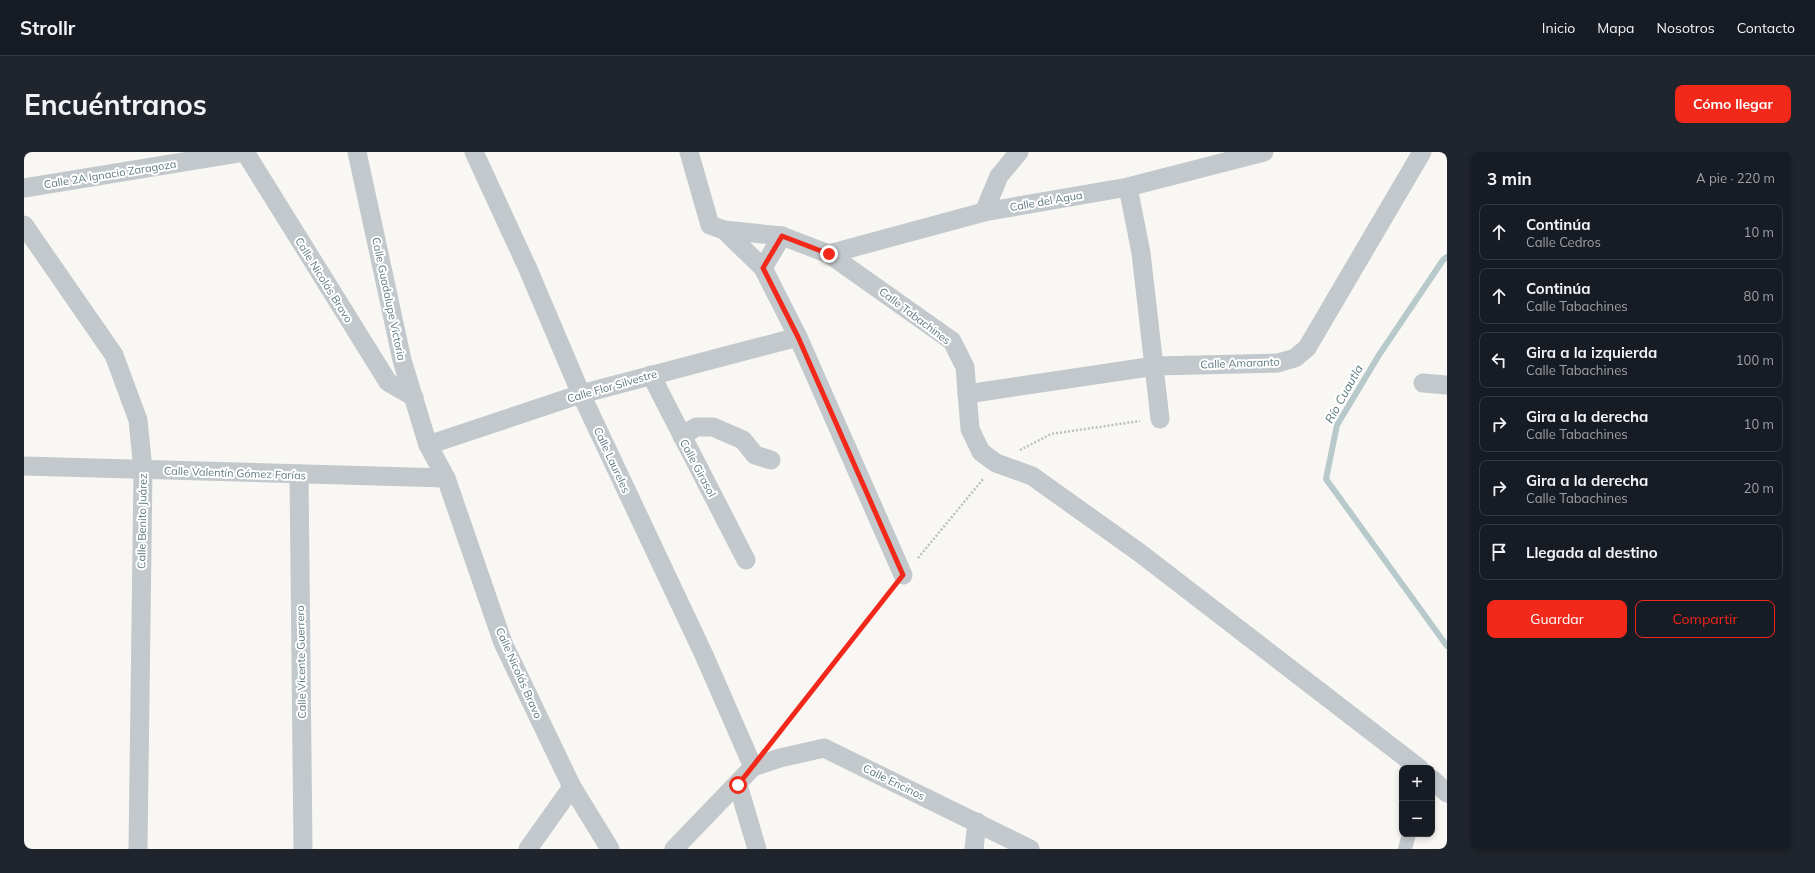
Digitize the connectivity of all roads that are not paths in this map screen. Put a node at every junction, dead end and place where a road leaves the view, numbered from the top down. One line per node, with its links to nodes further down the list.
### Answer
1 (245, 152): 9 (street, Calle 2A Ignacio Zaragoza); 23 (street, Calle Nicolás Bravo)
2 (357, 152): 23 (street, Calle Guadalupe Victoria)
3 (474, 152): 21 (street, Calle Laureles)
4 (689, 152): 12 (street, Calle Tabachines)
5 (1019, 152): 10 (street)
6 (1264, 152): 8 (street, Calle del Agua)
7 (1422, 152): 17 (street, Calle Amaranto)
8 (1128, 187): 10 (street, Calle del Agua); 17 (street)
9 (24, 188)
10 (984, 212): 14 (street, Calle del Agua)
11 (24, 226): 29 (street, Calle Benito Juárez)
12 (724, 230): 13 (street, Calle Tabachines); 15 (street, Calle Tabachines)
13 (782, 236): 14 (street, Calle Tabachines); 15 (street)
14 (829, 254): 22 (street, Calle Tabachines)
15 (763, 268): 16 (street, Calle Tabachines)
16 (798, 337): 18 (street, Calle Flor Silvestre); 33 (street, Calle Tabachines)
17 (1155, 366): 22 (street, Calle Amaranto); 24 (street)
18 (651, 375): 21 (street, Calle Flor Silvestre); 25 (street, Calle Girasol)
19 (1423, 383): 20 (street)
20 (1447, 385)
21 (581, 394): 26 (street, Calle Flor Silvestre); 35 (street, Calle Laureles)
22 (967, 394): 34 (street, Calle Tabachines)
23 (414, 397): 26 (street, Calle Guadalupe Victoria)
24 (1160, 419)
25 (682, 436): 27 (street); 32 (street, Calle Girasol)
26 (428, 445): 31 (street, Calle Nicolás Bravo)
27 (771, 460)
28 (24, 466): 29 (street, Calle Valentín Gómez Farías)
29 (143, 470): 30 (street, Calle Valentín Gómez Farías); 42 (street, Calle Benito Juárez)
30 (299, 474): 31 (street, Calle Valentín Gómez Farías); 43 (street, Calle Vicente Guerrero)
31 (446, 478): 38 (street, Calle Nicolás Bravo)
32 (746, 560)
33 (903, 575)
34 (1415, 765)
35 (753, 767): 37 (street); 40 (street, Calle Encinos)
36 (1435, 782): 39 (street)
37 (738, 785): 46 (street); 47 (street)
38 (572, 787): 44 (street); 45 (street, Calle Nicolás Bravo)
39 (1447, 793)
40 (977, 822): 48 (street); 49 (street, Calle Encinos)
41 (1408, 837): 50 (street)
42 (138, 849)
43 (303, 849)
44 (528, 849)
45 (610, 849)
46 (674, 849)
47 (757, 849)
48 (974, 849)
49 (1030, 849)
50 (1405, 849)

